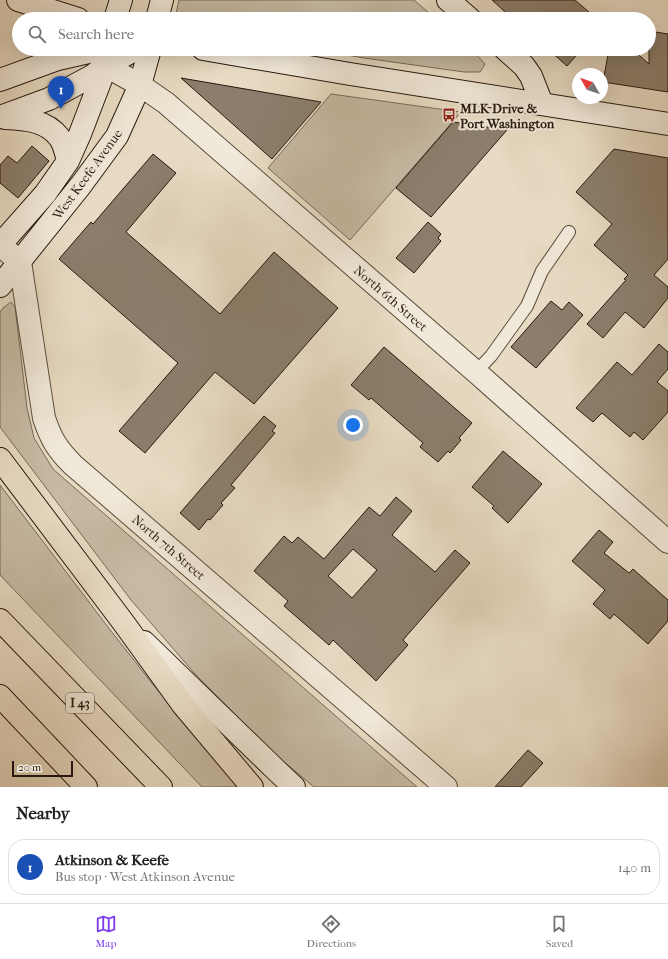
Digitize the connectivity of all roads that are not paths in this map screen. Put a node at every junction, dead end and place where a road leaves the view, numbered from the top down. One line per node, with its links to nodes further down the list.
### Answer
1 (18, 0): 5 (street)
2 (120, 0): 6 (street)
3 (162, 0): 7 (street)
4 (448, 0): 8 (street)
5 (63, 12)
6 (117, 12)
7 (159, 12)
8 (462, 12)
9 (81, 56): 16 (street)
10 (98, 56): 19 (street)
11 (98, 56): 21 (street, West Keefe Avenue)
12 (103, 56): 17 (street, North 6th Street)
13 (148, 56): 17 (street, West Keefe Avenue)
14 (244, 56): 18 (street)
15 (513, 56): 18 (street)
16 (0, 80)
17 (140, 85): 24 (street, West Keefe Avenue); 26 (street, North 6th Street)
18 (542, 104): 20 (street)
19 (0, 117): 21 (street)
20 (668, 124)
21 (68, 160): 23 (street, West Keefe Avenue)
22 (569, 232): 26 (lane)
23 (1, 241): 24 (street)
24 (20, 262): 25 (street, West Keefe Avenue); 36 (street, North 7th Street)
25 (0, 286)
26 (476, 372): 28 (street, North 6th Street)
27 (0, 459): 30 (highway)
28 (668, 542)
29 (0, 620): 33 (highway, I 43)
30 (123, 622): 34 (highway); 35 (street)
31 (0, 696): 32 (highway)
32 (86, 787)
33 (161, 787)
34 (252, 787)
35 (294, 787)
36 (446, 787)

